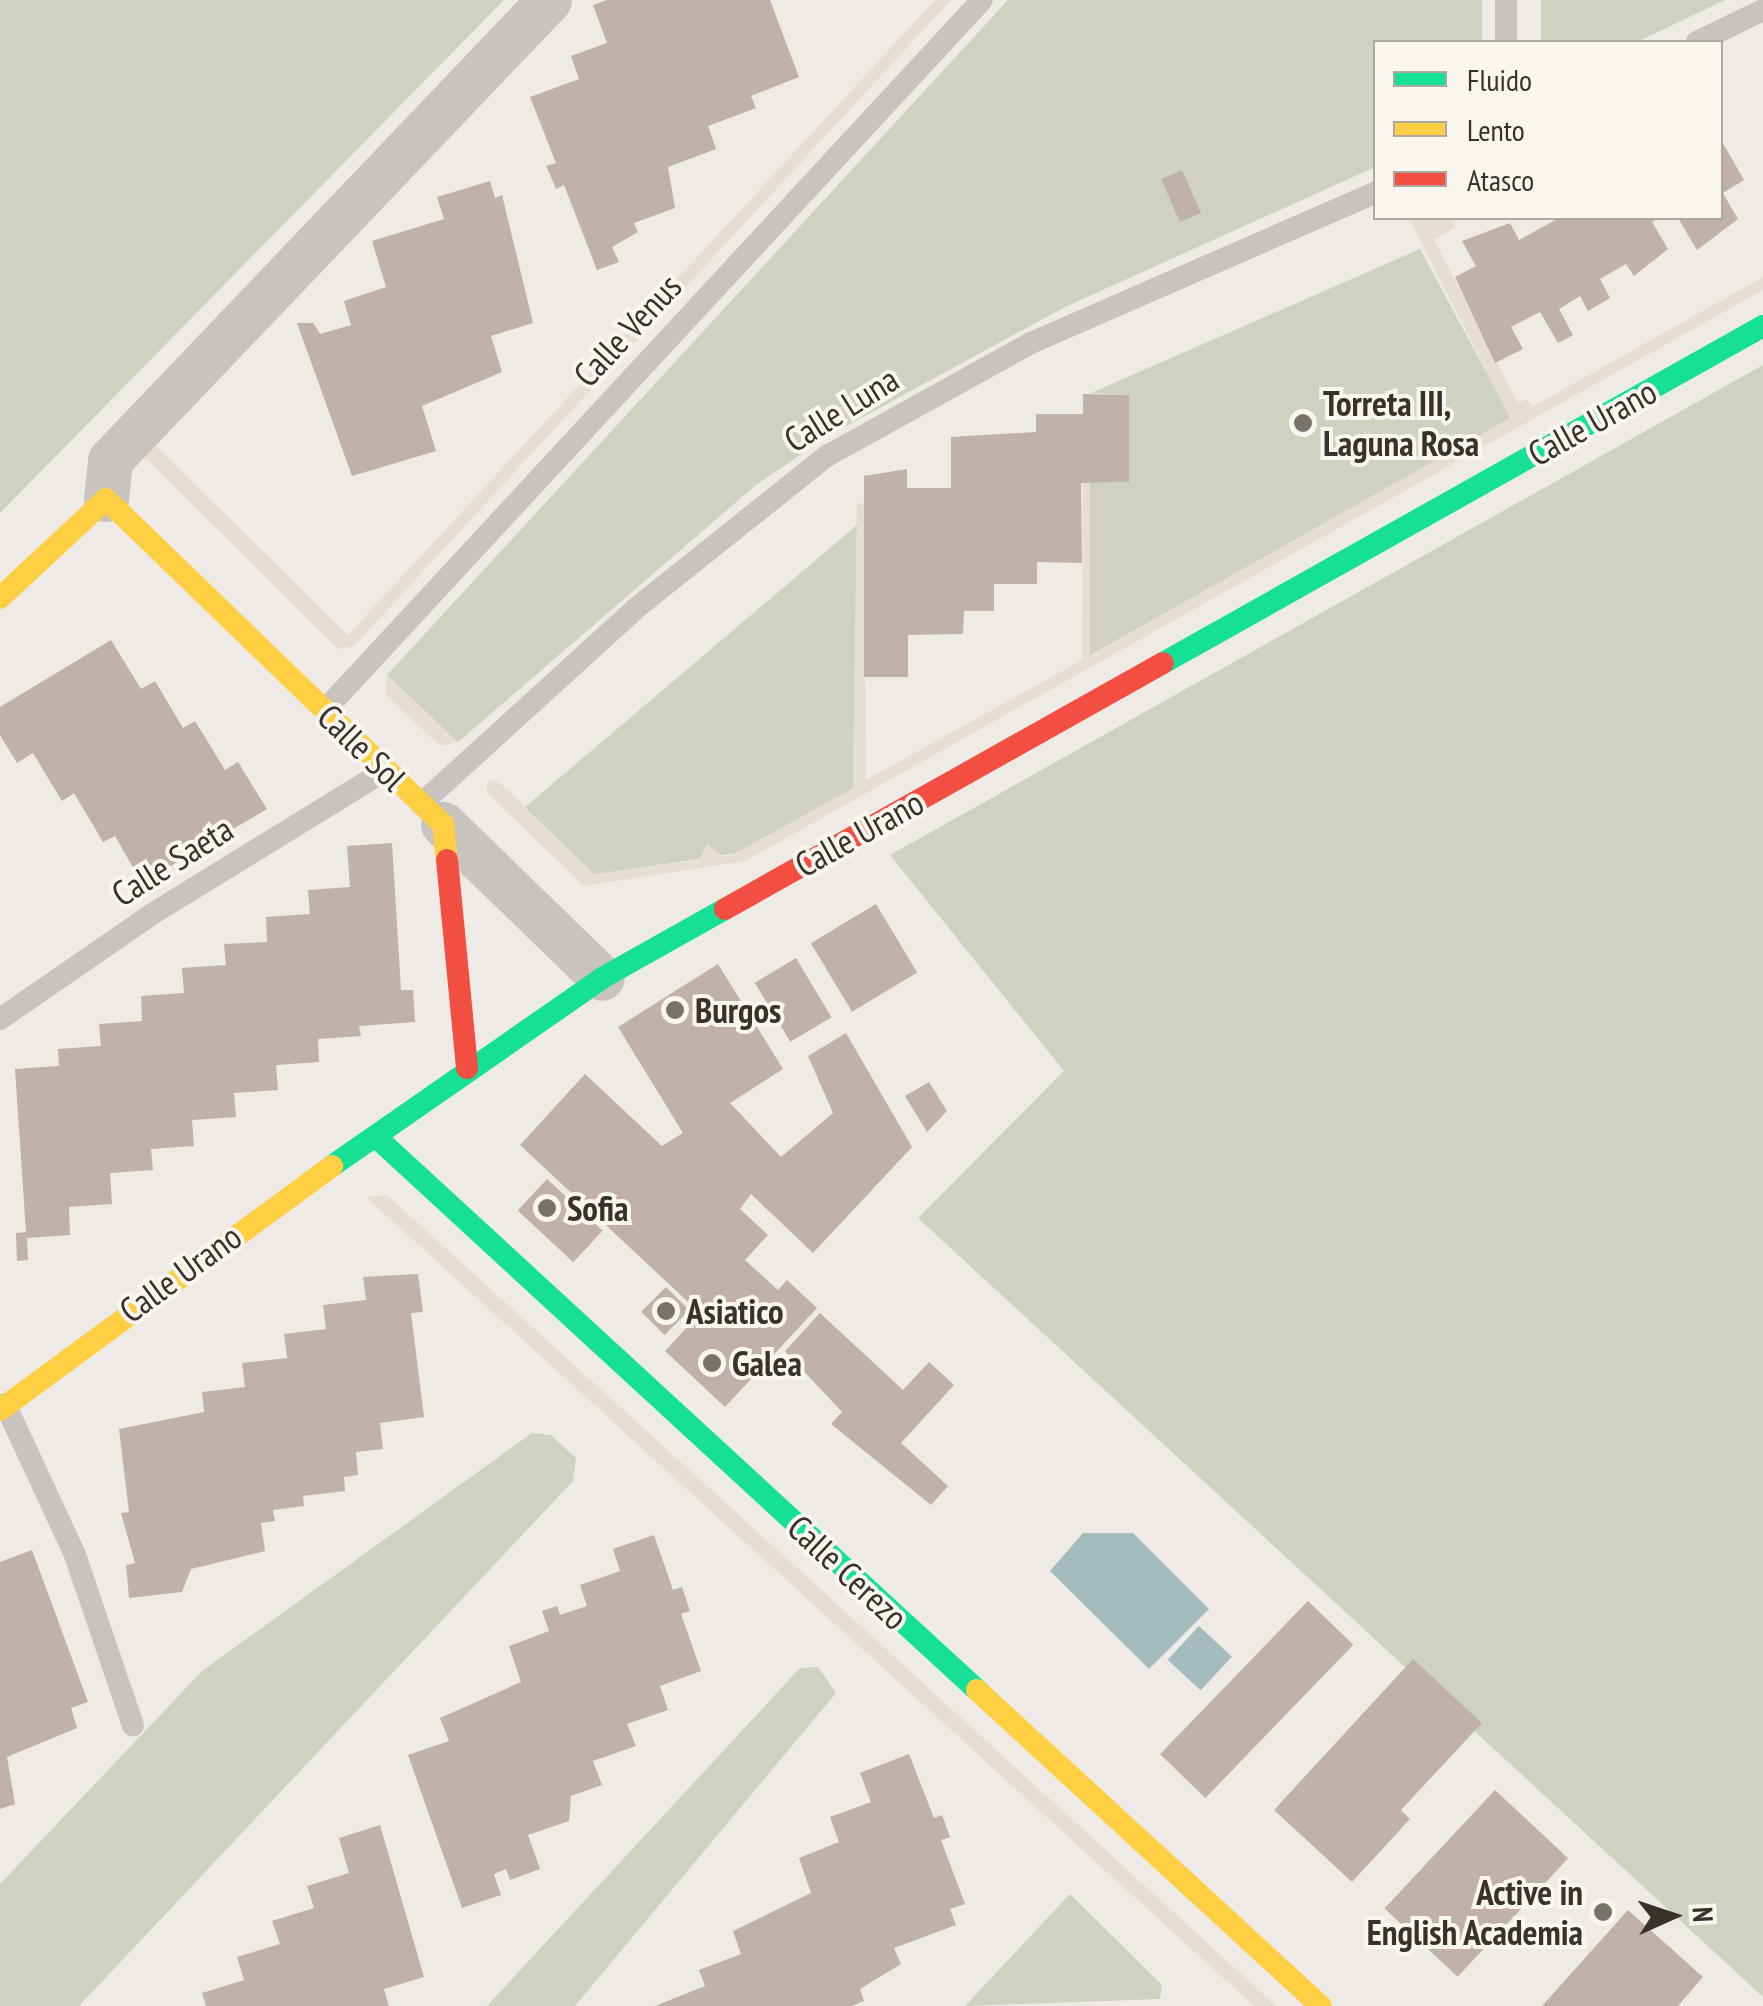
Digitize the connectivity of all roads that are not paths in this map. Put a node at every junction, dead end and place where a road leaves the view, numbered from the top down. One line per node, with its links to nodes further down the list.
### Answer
1 (550, 0): 9 (street)
2 (982, 0): 11 (lane, Calle Venus)
3 (1506, 0): 5 (lane)
4 (1763, 10): 6 (lane)
5 (1506, 40)
6 (1700, 40)
7 (1373, 193): 13 (lane, Calle Luna)
8 (1763, 326): 14 (street, Calle Urano)
9 (106, 499): 10 (street); 11 (street, Calle Sol)
10 (0, 598)
11 (325, 710): 12 (street, Calle Sol)
12 (386, 770): 13 (street, Calle Sol); 15 (lane, Calle Saeta)
13 (432, 814): 14 (street); 16 (street)
14 (602, 978): 16 (street, Calle Urano)
15 (0, 1019)
16 (467, 1068): 17 (street, Calle Urano)
17 (376, 1137): 18 (street, Calle Urano); 20 (street, Calle Cerezo)
18 (2, 1402): 19 (lane)
19 (134, 1724)
20 (1321, 2006)

